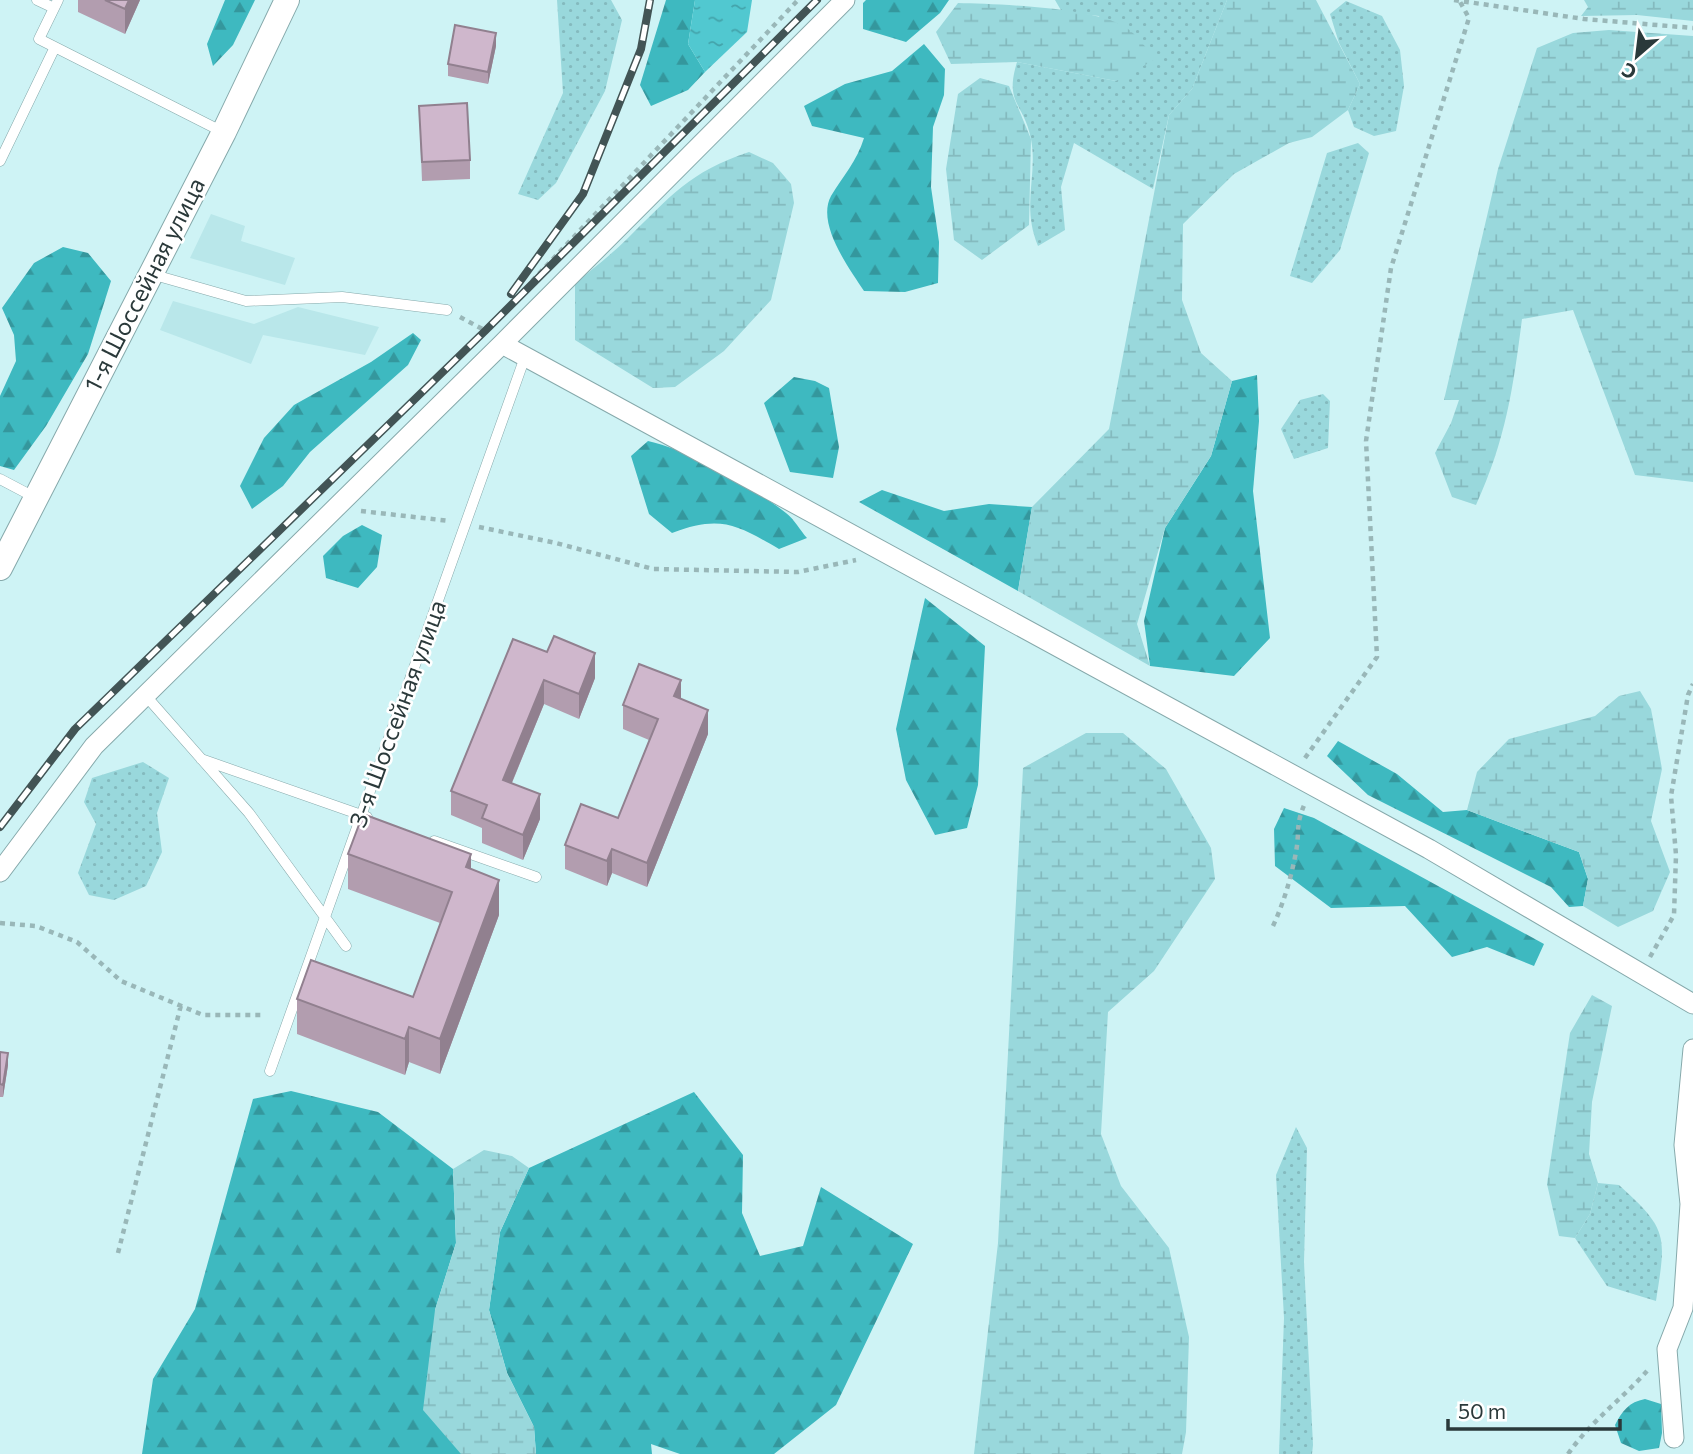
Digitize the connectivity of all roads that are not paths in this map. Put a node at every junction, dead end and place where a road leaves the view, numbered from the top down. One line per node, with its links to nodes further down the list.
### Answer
1 (37, 0): 4 (lane)
2 (286, 0): 6 (street, 1-я Шоссейная улица)
3 (845, 0): 10 (street)
4 (56, 4): 5 (lane)
5 (55, 47): 6 (lane); 7 (lane)
6 (224, 132): 8 (street, 1-я Шоссейная улица)
7 (0, 161)
8 (151, 274): 9 (lane); 13 (street, 1-я Шоссейная улица)
9 (447, 310)
10 (502, 344): 11 (street); 15 (street)
11 (525, 357): 17 (lane, 3-я Шоссейная улица); 24 (street)
12 (0, 479): 13 (lane)
13 (36, 498): 14 (street, 1-я Шоссейная улица)
14 (0, 568)
15 (146, 696): 16 (lane); 20 (street)
16 (201, 759): 17 (lane); 22 (lane)
17 (362, 815): 18 (lane); 22 (lane, 3-я Шоссейная улица)
18 (374, 820)
19 (424, 837): 21 (lane)
20 (0, 872)
21 (536, 877)
22 (325, 917): 23 (lane); 26 (lane, 3-я Шоссейная улица)
23 (346, 946)
24 (1693, 1004)
25 (1693, 1049): 27 (street)
26 (270, 1071)
27 (1674, 1438)

